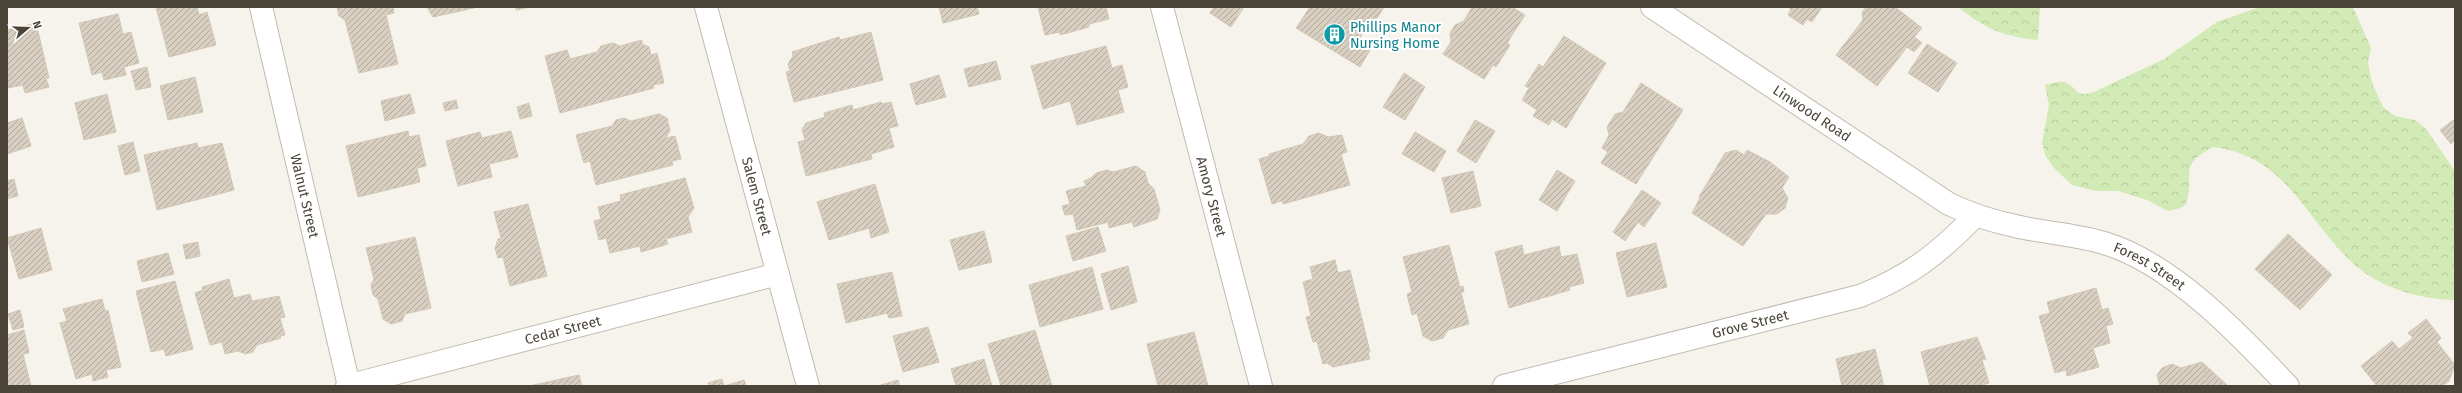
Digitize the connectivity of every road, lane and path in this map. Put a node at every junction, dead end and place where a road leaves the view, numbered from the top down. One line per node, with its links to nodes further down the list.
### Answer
1 (261, 7): 7 (street, Walnut Street)
2 (706, 7): 6 (street, Salem Street)
3 (1162, 7): 9 (street, Amory Street)
4 (1652, 7): 5 (street, Linwood Road)
5 (1975, 216): 10 (street, Grove Street); 11 (street, Forest Street)
6 (778, 274): 7 (street, Cedar Street); 8 (street, Salem Street)
7 (348, 386)
8 (808, 386)
9 (1261, 386)
10 (1504, 386)
11 (2288, 386)

